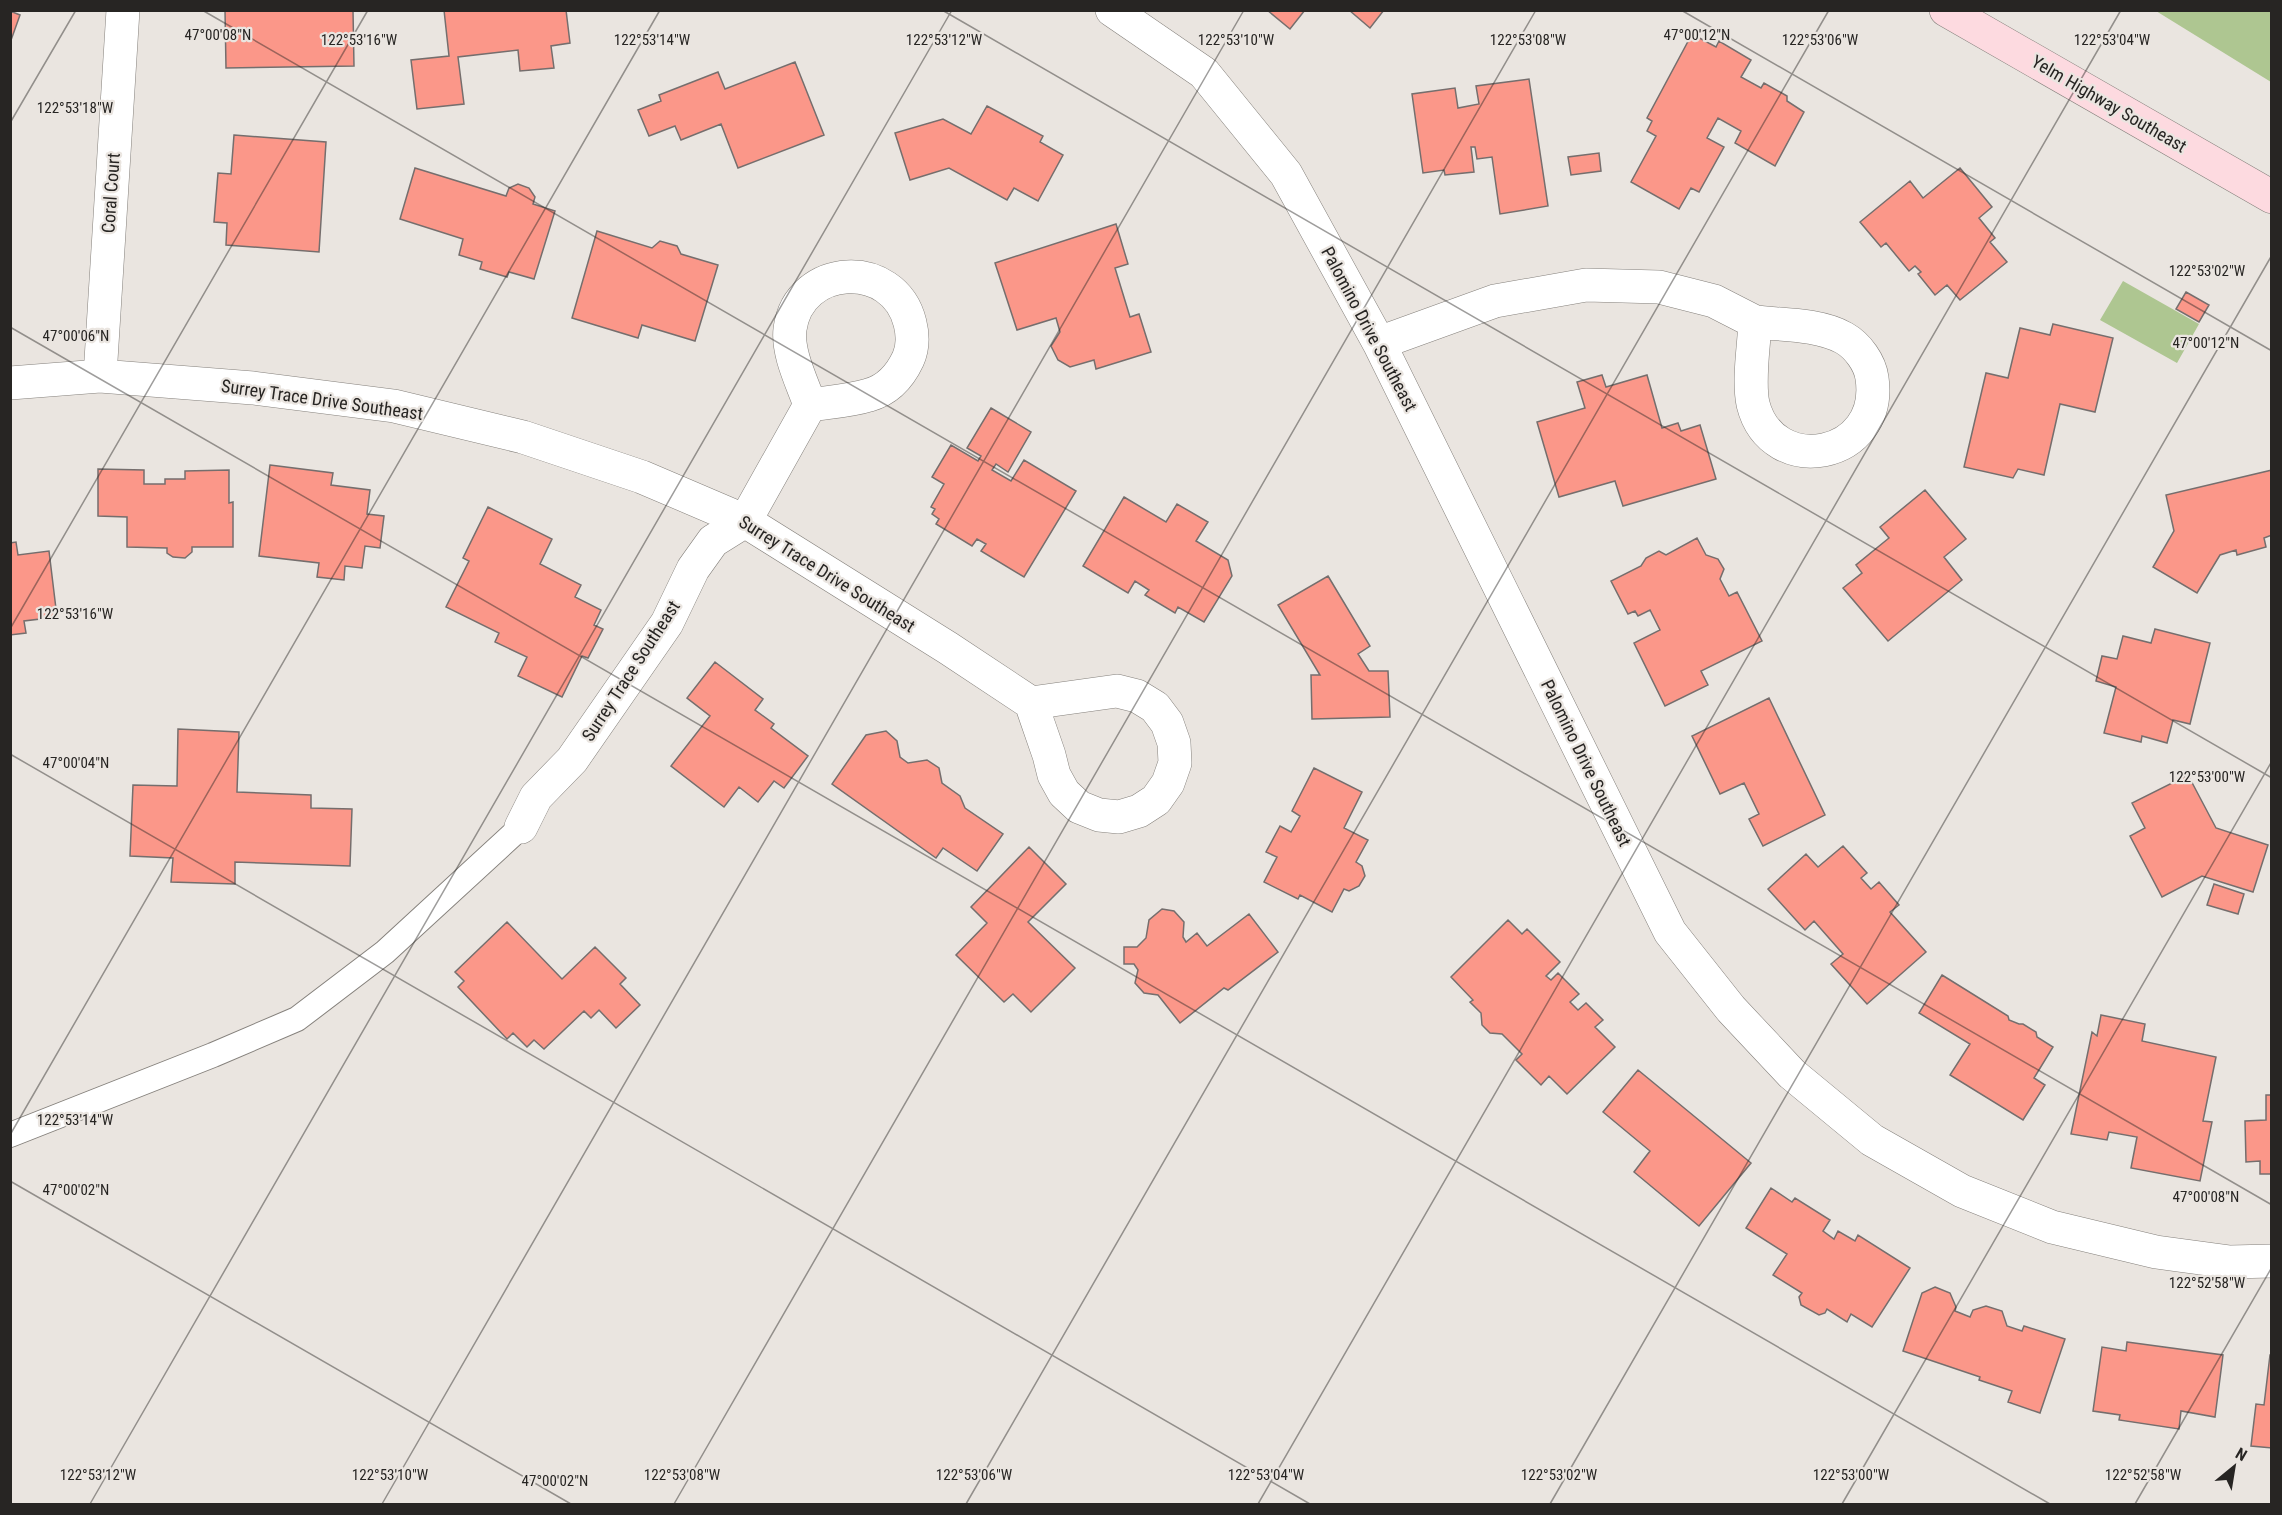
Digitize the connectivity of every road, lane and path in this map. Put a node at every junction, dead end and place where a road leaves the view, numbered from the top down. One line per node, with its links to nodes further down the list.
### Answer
1 (123, 10): 7 (street, Coral Court)
2 (1112, 10): 6 (street, Palomino Drive Southeast)
3 (1946, 10): 4 (main road, Yelm Highway Southeast)
4 (2271, 197)
5 (1755, 322): 5 (street); 6 (street)
6 (1379, 343): 14 (street, Palomino Drive Southeast)
7 (100, 376): 8 (street, Surrey Trace Drive Southeast); 10 (street, Surrey Trace Drive Southeast)
8 (10, 383)
9 (810, 405): 10 (street)
10 (745, 521): 11 (street, Surrey Trace Drive Southeast); 12 (street, Surrey Trace Southeast)
11 (1031, 703): 11 (street)
12 (521, 827): 13 (lane)
13 (10, 1135)
14 (2271, 1261)

